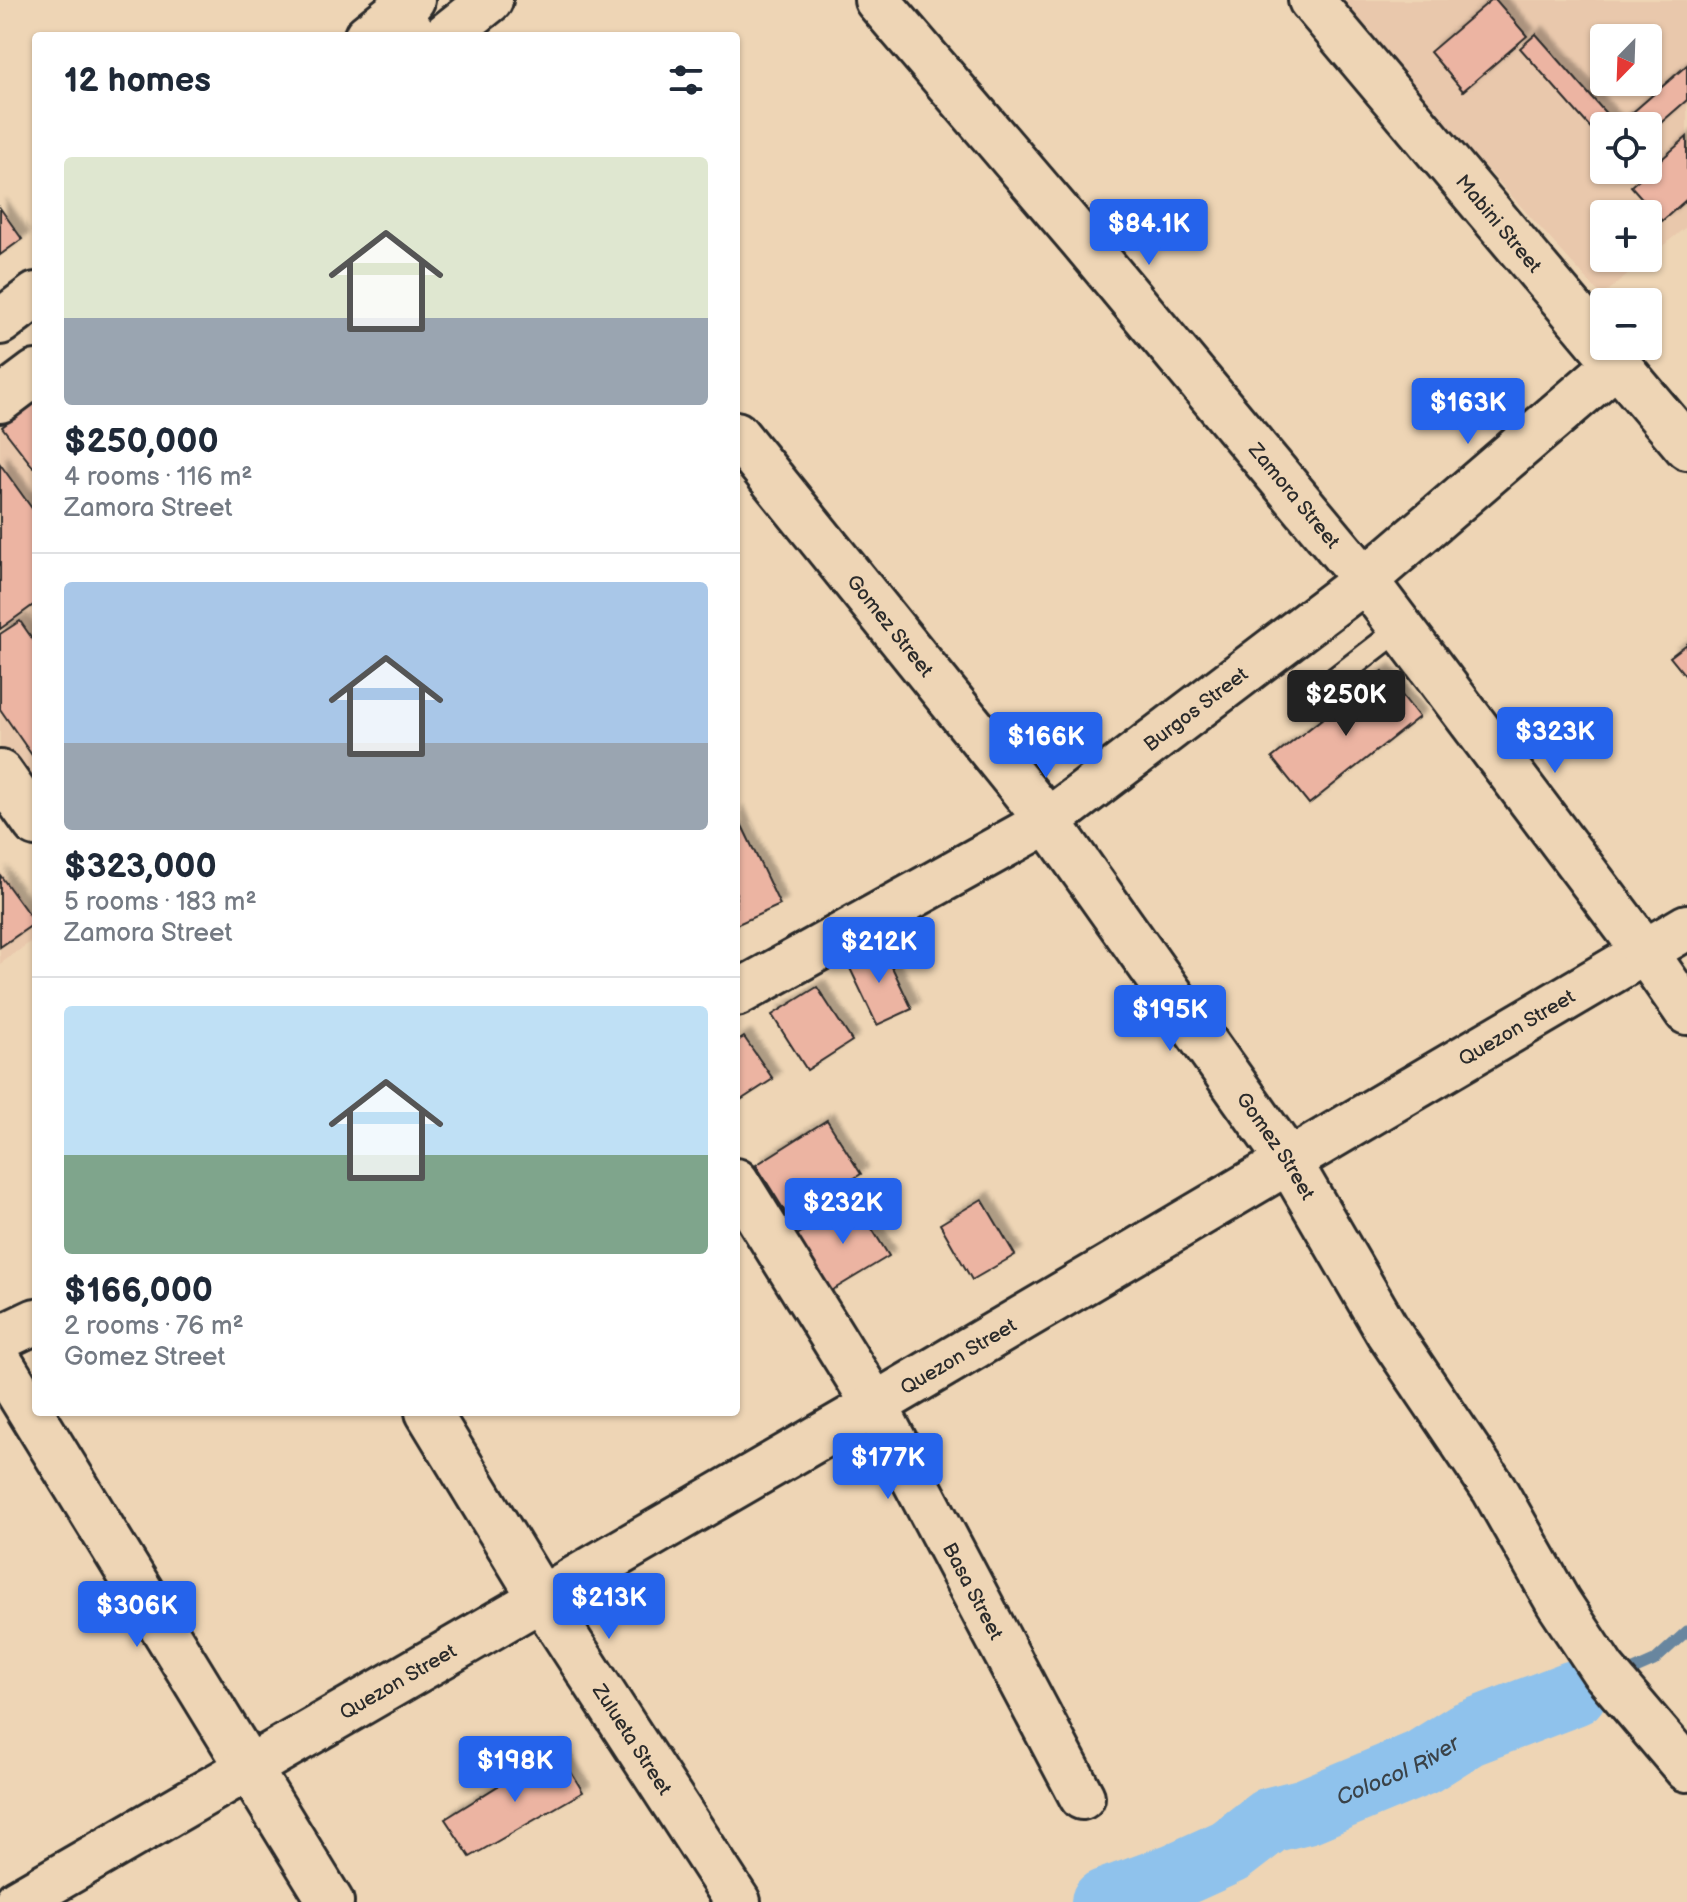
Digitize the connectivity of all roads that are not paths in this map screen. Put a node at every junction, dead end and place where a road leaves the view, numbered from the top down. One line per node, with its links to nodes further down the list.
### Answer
1 (490, 0): 4 (street)
2 (877, 0): 12 (street, Zamora Street)
3 (1311, 0): 7 (street, Mabini Street)
4 (450, 32)
5 (32, 298): 6 (street)
6 (0, 322)
7 (1615, 365): 11 (street, Mabini Street); 12 (street, Burgos Street)
8 (32, 376): 9 (street)
9 (0, 400)
10 (740, 439): 17 (street, Gomez Street)
11 (1687, 447)
12 (1365, 580): 13 (street, Zamora Street); 17 (street, Burgos Street)
13 (1401, 628): 14 (lane); 19 (street, Zamora Street)
14 (1326, 686)
15 (0, 773): 16 (street)
16 (32, 818)
17 (1048, 821): 20 (street, Burgos Street); 22 (street, Gomez Street)
18 (1687, 927): 19 (street, Quezon Street)
19 (1646, 953): 21 (street, Zamora Street); 22 (street, Quezon Street)
20 (740, 992)
21 (1687, 1012)
22 (1288, 1160): 27 (street, Quezon Street); 33 (street, Gomez Street)
23 (740, 1187): 27 (street, Basa Street)
24 (32, 1323): 25 (street)
25 (0, 1338)
26 (0, 1362): 28 (street)
27 (875, 1405): 31 (street, Quezon Street); 34 (street, Basa Street)
28 (32, 1414)
29 (33, 1416): 32 (street)
30 (430, 1416): 31 (street, Zulueta Street)
31 (541, 1598): 32 (street, Quezon Street); 37 (street, Zulueta Street)
32 (251, 1768): 35 (street, Quezon Street); 36 (street)
33 (1687, 1769)
34 (1082, 1797)
35 (17, 1902)
36 (331, 1902)
37 (738, 1902)

